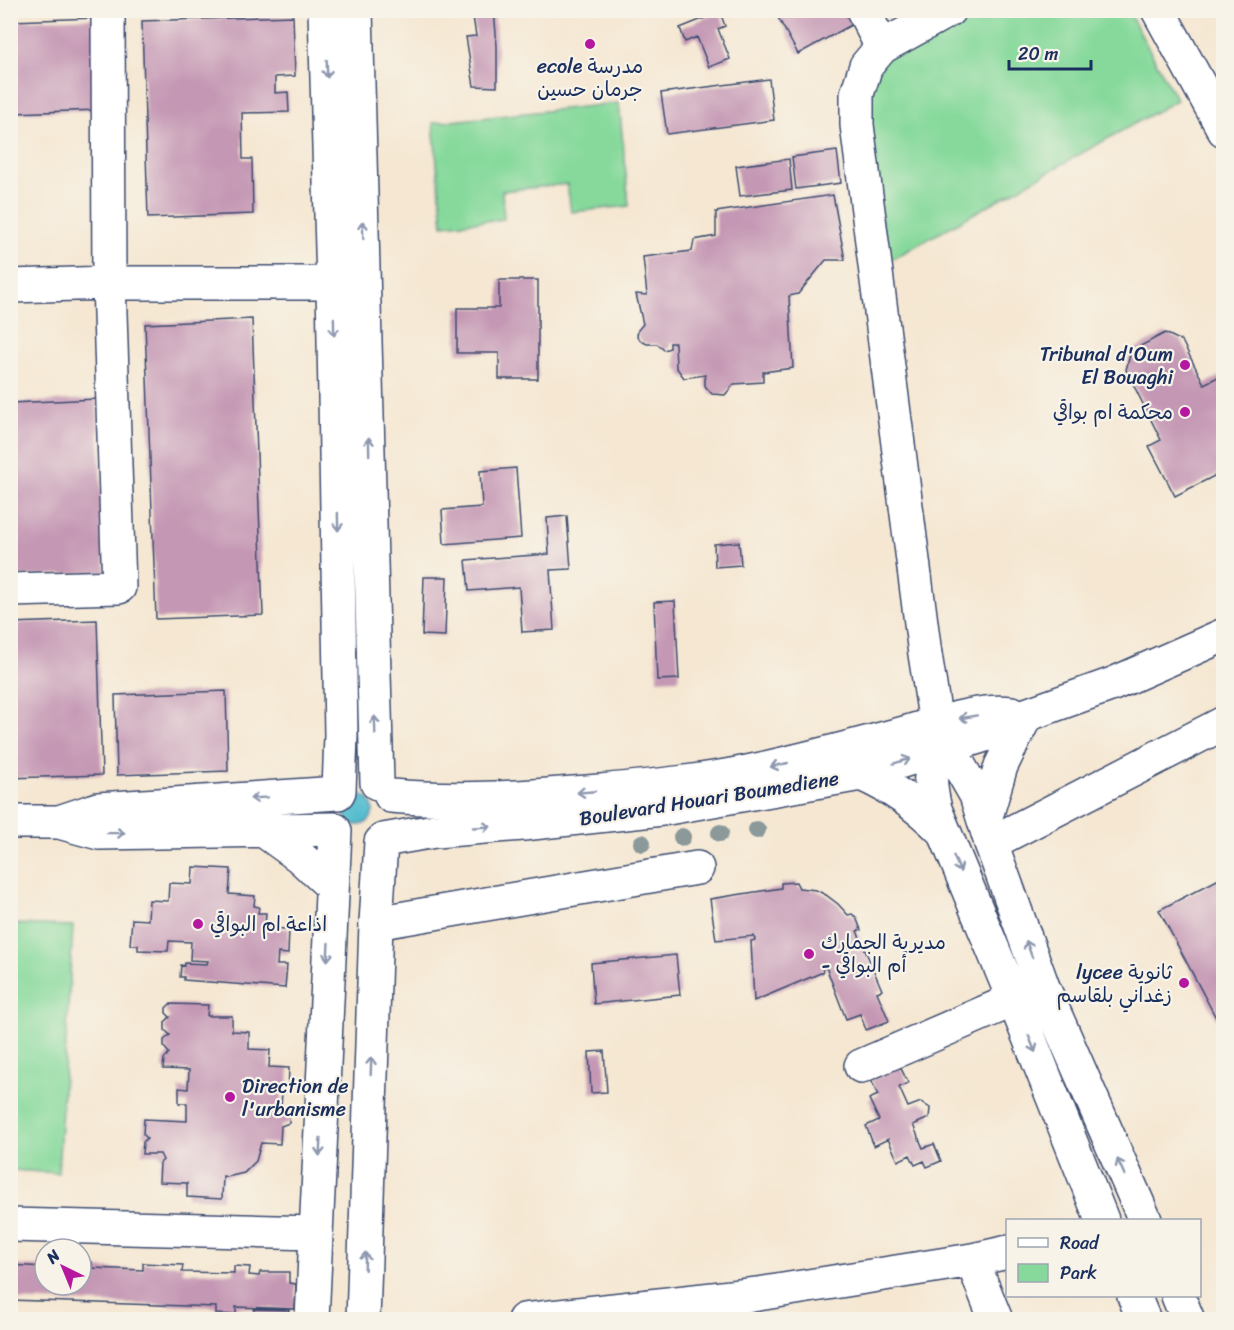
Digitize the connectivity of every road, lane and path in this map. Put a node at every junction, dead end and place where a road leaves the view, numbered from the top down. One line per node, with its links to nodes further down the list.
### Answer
1 (108, 10): 10 (main road)
2 (325, 10): 9 (main road, one-way to 9)
3 (356, 10): 9 (main road, one-way to 3)
4 (863, 10): 7 (main road)
5 (949, 10): 7 (main road)
6 (1158, 10): 8 (main road)
7 (882, 47): 17 (main road)
8 (1224, 130)
9 (349, 281): 10 (main road); 16 (main road, one-way to 16); 19 (main road, one-way to 9)
10 (109, 283): 11 (main road); 12 (main road)
11 (10, 286)
12 (10, 590)
13 (1224, 635): 14 (main road, Boulevard Houari Boumediene)
14 (1026, 715): 17 (main road, Boulevard Houari Boumediene); 27 (main road)
15 (1224, 723): 27 (main road)
16 (341, 735): 20 (main road); 21 (main road)
17 (937, 737): 18 (main road, Boulevard Houari Boumediene, one-way to 17); 19 (main road, Boulevard Houari Boumediene, one-way to 19); 27 (main road); 28 (main road)
18 (861, 774): 26 (main road, Boulevard Houari Boumediene, one-way to 18); 28 (main road)
19 (384, 790): 20 (main road); 29 (main road)
20 (339, 792): 21 (main road); 25 (main road)
21 (291, 796): 23 (main road, one-way to 23)
22 (10, 822): 23 (main road)
23 (59, 822): 24 (main road, one-way to 24)
24 (263, 830): 25 (main road); 31 (main road)
25 (335, 830): 29 (main road); 31 (main road)
26 (435, 831): 29 (main road, Boulevard Houari Boumediene); 32 (main road)
27 (988, 831): 33 (main road, one-way to 27)
28 (944, 832): 33 (main road, one-way to 33)
29 (382, 841): 32 (main road)
30 (697, 868): 32 (main road)
31 (332, 886): 38 (main road, one-way to 38)
32 (376, 914): 45 (main road, one-way to 32)
33 (1029, 994): 34 (main road); 35 (main road, one-way to 35); 36 (main road, one-way to 33)
34 (861, 1066)
35 (1101, 1219)
36 (1140, 1219)
37 (10, 1225): 38 (main road)
38 (316, 1233): 44 (main road)
39 (1006, 1252): 40 (main road)
40 (972, 1260): 43 (main road); 47 (main road)
41 (1134, 1297): 48 (main road)
42 (1178, 1297): 49 (main road)
43 (758, 1307): 46 (main road)
44 (312, 1320)
45 (363, 1320)
46 (524, 1320)
47 (996, 1320)
48 (1144, 1320)
49 (1188, 1320)

